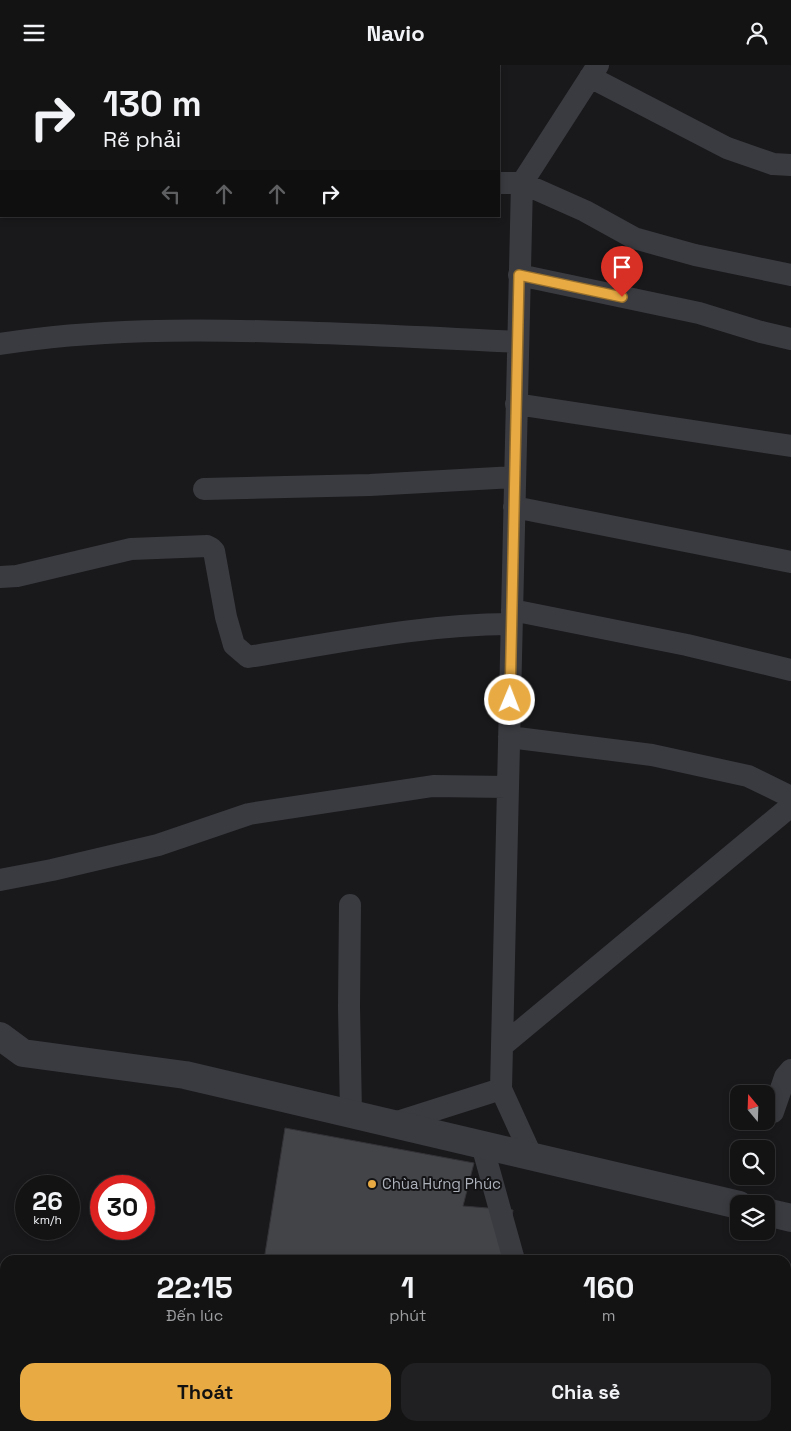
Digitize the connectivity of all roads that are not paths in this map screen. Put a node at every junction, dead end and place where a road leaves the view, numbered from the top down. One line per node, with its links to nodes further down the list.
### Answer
1 (594, 71): 2 (street); 4 (street)
2 (791, 165)
3 (500, 183): 4 (street)
4 (522, 183): 5 (street); 6 (street)
5 (519, 275): 7 (street); 8 (street)
6 (791, 275)
7 (791, 339)
8 (518, 341): 9 (street); 10 (street)
9 (0, 344)
10 (516, 404): 11 (street); 12 (street)
11 (791, 446)
12 (514, 477): 13 (street); 14 (street)
13 (204, 489)
14 (514, 507): 15 (street); 17 (street)
15 (791, 562)
16 (0, 577): 17 (street)
17 (511, 617): 18 (street); 19 (street)
18 (791, 669)
19 (509, 737): 20 (street); 21 (street)
20 (508, 787): 23 (street); 26 (street)
21 (791, 797)
22 (791, 806): 26 (street)
23 (0, 880)
24 (350, 905): 30 (street)
25 (0, 1036): 30 (street)
26 (502, 1046): 28 (street)
27 (791, 1070): 29 (street)
28 (501, 1089): 31 (street); 33 (street)
29 (775, 1107)
30 (351, 1114): 31 (street)
31 (391, 1124): 32 (street)
32 (482, 1145): 33 (street); 37 (street)
33 (532, 1157): 34 (street)
34 (730, 1203)
35 (775, 1214): 36 (street)
36 (791, 1218)
37 (513, 1255)

